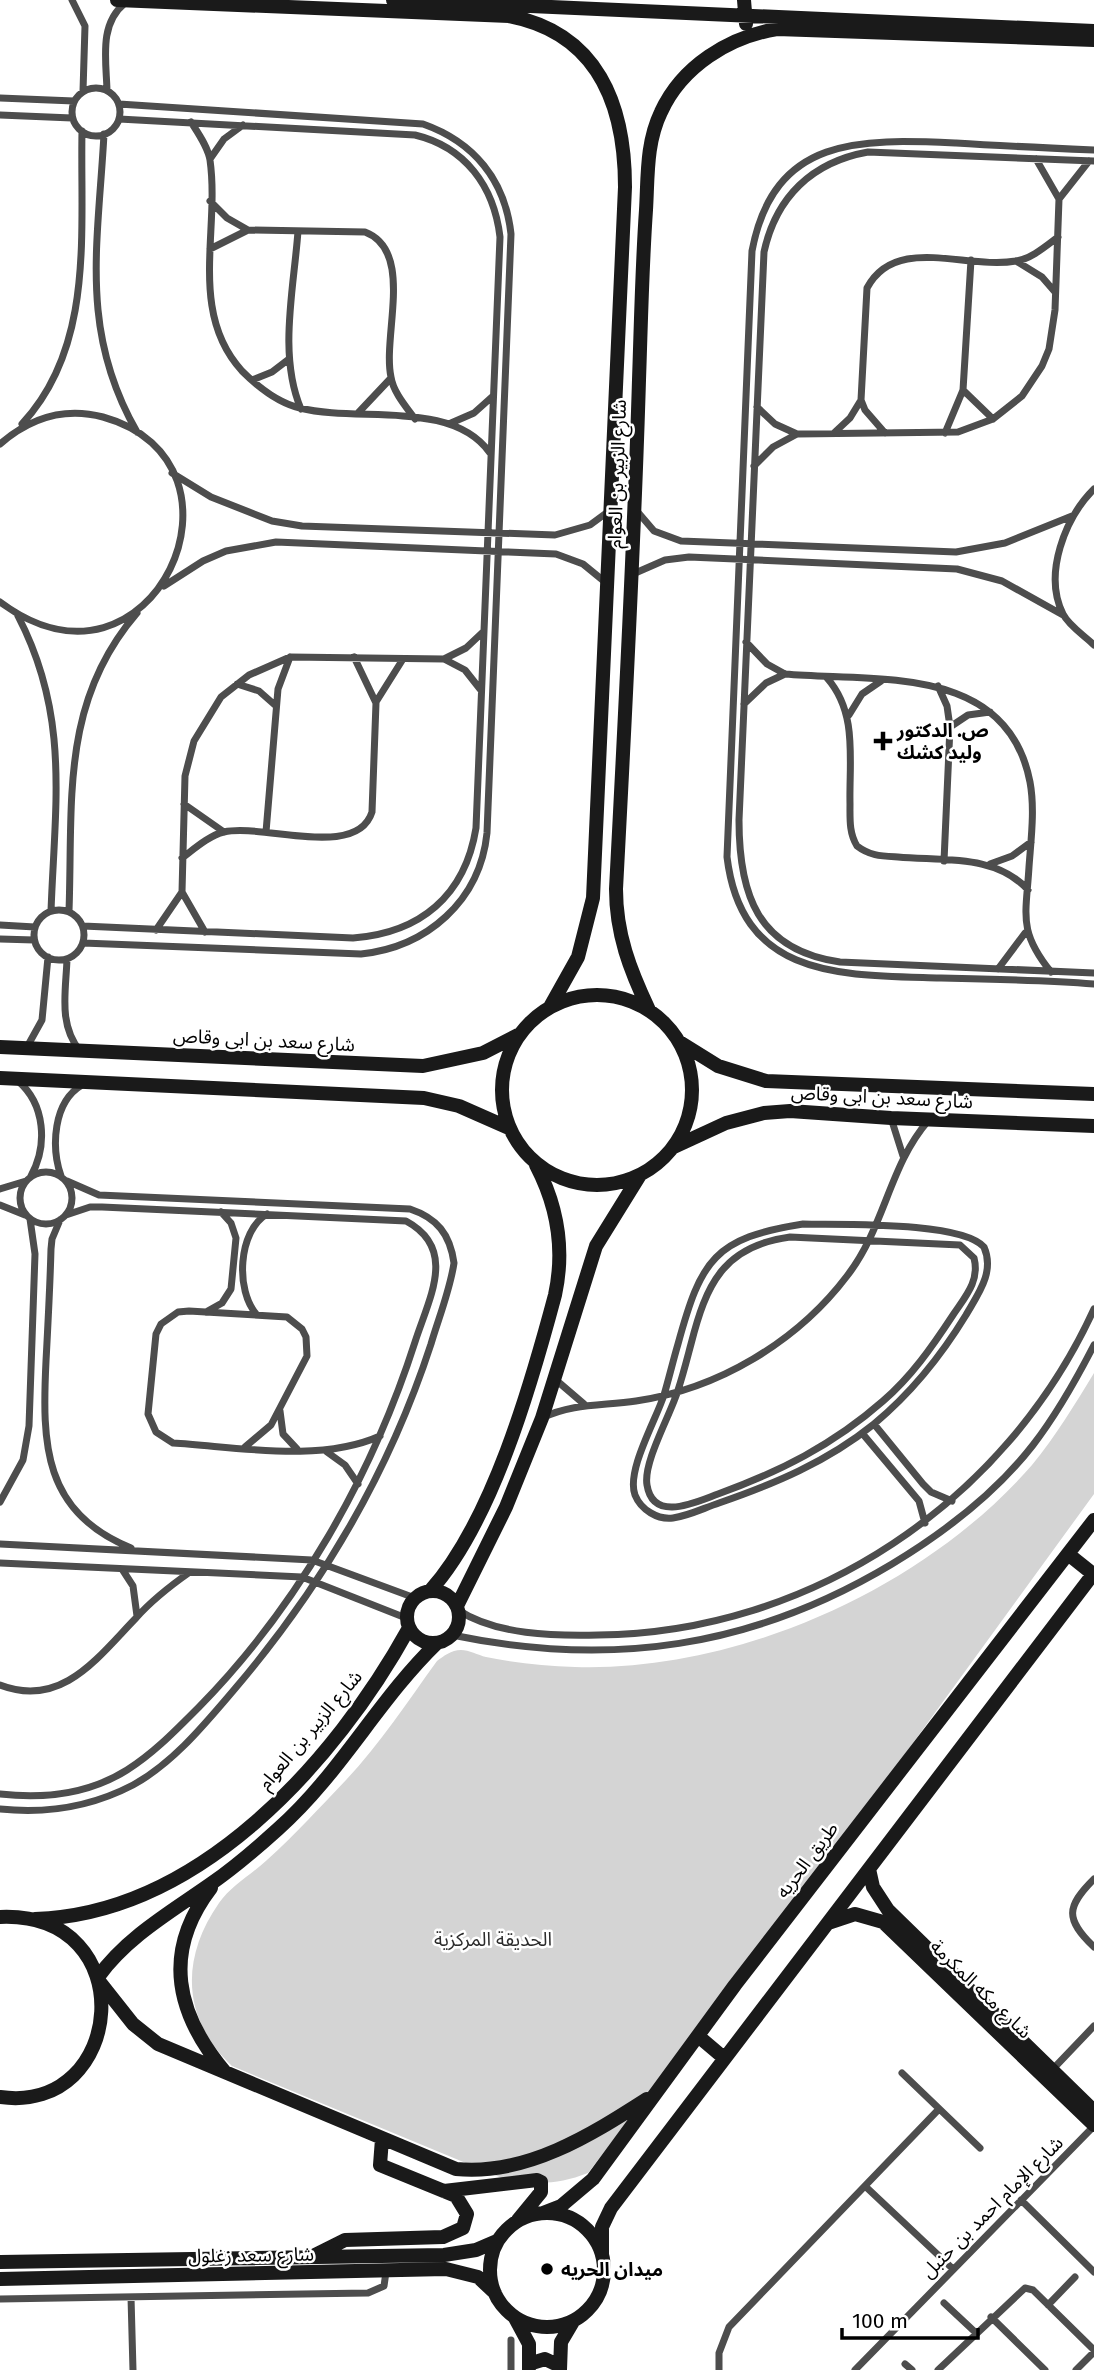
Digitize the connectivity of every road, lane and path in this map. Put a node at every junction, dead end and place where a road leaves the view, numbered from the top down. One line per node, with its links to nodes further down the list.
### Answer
1 (72, 0): 15 (street)
2 (117, 0): 3 (street)
3 (128, 0): 7 (street); 14 (street)
4 (393, 0): 7 (street)
5 (744, 0): 8 (street)
6 (558, 4): 7 (street); 8 (street); 10 (street)
7 (495, 10): 10 (street, شارع الزبير بن العوام)
8 (748, 16): 9 (street); 12 (street)
9 (805, 23): 11 (street); 12 (street, شارع الزبير بن العوام); 13 (street)
10 (551, 30): 40 (street, شارع الزبير بن العوام)
11 (1094, 30)
12 (739, 37): 41 (street, شارع الزبير بن العوام)
13 (1094, 40)
14 (107, 90): 15 (street); 18 (street)
15 (83, 91): 17 (street)
16 (0, 98): 17 (street)
17 (74, 101): 20 (street)
18 (119, 104): 21 (street); 22 (street)
19 (1, 116): 20 (street)
20 (72, 118): 25 (street)
21 (119, 119): 23 (street); 27 (street)
22 (389, 119): 26 (street); 74 (street)
23 (191, 122): 24 (street); 31 (street)
24 (243, 125): 26 (street); 31 (street)
25 (82, 131): 27 (street); 59 (street)
26 (388, 132): 51 (street)
27 (104, 134): 60 (street)
28 (885, 141): 29 (street); 30 (street); 44 (street)
29 (1094, 150)
30 (885, 151): 32 (street); 46 (street)
31 (210, 159): 35 (street)
32 (1036, 159): 33 (street); 34 (street)
33 (1092, 161): 34 (street)
34 (1059, 199): 38 (street)
35 (210, 201): 36 (street); 39 (street)
36 (248, 230): 37 (street); 39 (street)
37 (298, 231): 47 (street); 48 (street)
38 (1058, 237): 43 (street); 45 (street)
39 (210, 249): 49 (street)
40 (622, 256): 41 (street); 71 (street, شارع الزبير بن العوام)
41 (643, 256): 70 (street, شارع الزبير بن العوام)
42 (971, 260): 43 (street); 50 (street); 52 (street)
43 (1016, 261): 45 (street)
44 (750, 292): 46 (street); 75 (street)
45 (1055, 292): 57 (street)
46 (762, 293): 53 (street)
47 (289, 359): 49 (street); 54 (street)
48 (391, 378): 55 (street); 56 (street)
49 (252, 380): 54 (street)
50 (963, 390): 57 (street); 63 (street)
51 (493, 396): 58 (street); 66 (street)
52 (861, 400): 61 (street); 62 (street)
53 (757, 407): 64 (street); 67 (street)
54 (301, 409): 55 (street)
55 (358, 414): 56 (street)
56 (415, 419): 58 (street)
57 (993, 419): 63 (street)
58 (451, 423): 66 (street)
59 (18, 428): 60 (street); 65 (street)
60 (137, 433): 68 (street)
61 (834, 433): 62 (street); 64 (street)
62 (886, 433): 63 (street)
63 (945, 433)
64 (797, 434): 67 (street)
65 (0, 443)
66 (491, 453): 73 (street)
67 (754, 466): 76 (street)
68 (172, 473): 73 (street); 83 (street)
69 (1094, 489): 72 (street)
70 (635, 509): 75 (street); 81 (street, شارع الزبير بن العوام)
71 (610, 510): 74 (street); 82 (street, شارع الزبير بن العوام)
72 (1072, 516): 76 (street); 87 (street)
73 (487, 531): 74 (street); 77 (street)
74 (499, 532): 78 (street)
75 (739, 543): 76 (street); 79 (street)
76 (750, 544): 80 (street)
77 (486, 550): 78 (street); 83 (street); 88 (street)
78 (498, 551): 82 (street); 128 (street)
79 (738, 559): 80 (street); 81 (street); 135 (street)
80 (750, 560): 87 (street); 89 (street)
81 (633, 574): 99 (street, شارع الزبير بن العوام)
82 (606, 583): 98 (street, شارع الزبير بن العوام)
83 (161, 588): 85 (street)
84 (0, 602): 86 (street)
85 (144, 605): 86 (street); 119 (street)
86 (18, 615): 118 (street)
87 (1063, 615): 90 (street)
88 (483, 631): 94 (street); 102 (street)
89 (746, 642): 95 (street); 104 (street)
90 (1094, 645)
91 (290, 657): 92 (street); 100 (street); 105 (street)
92 (354, 657): 93 (street); 103 (street)
93 (403, 659): 94 (street); 103 (street)
94 (444, 659): 102 (street)
95 (785, 674): 96 (street); 104 (street)
96 (827, 678): 97 (street); 107 (street)
97 (883, 680): 101 (street); 107 (street)
98 (602, 681): 99 (street); 137 (street, شارع الزبير بن العوام)
99 (626, 682): 138 (street, شارع الزبير بن العوام)
100 (237, 684): 105 (street); 109 (street)
101 (938, 686): 106 (street); 108 (street)
102 (480, 689): 124 (street)
103 (376, 703): 111 (street)
104 (744, 704): 131 (street)
105 (276, 706): 111 (street)
106 (990, 712): 108 (street); 112 (street)
107 (849, 715): 114 (street)
108 (950, 727): 114 (street)
109 (184, 804): 110 (street); 113 (street)
110 (224, 832): 111 (street); 113 (street)
111 (266, 832)
112 (1031, 842): 115 (street); 116 (street)
113 (183, 858): 117 (street)
114 (944, 861): 115 (street)
115 (990, 864): 116 (street)
116 (1028, 890): 125 (street)
117 (182, 892): 123 (street); 124 (street)
118 (51, 911): 119 (street); 122 (street)
119 (69, 911): 121 (street)
120 (0, 925): 122 (street)
121 (83, 926): 123 (street); 128 (street)
122 (35, 927): 127 (street)
123 (156, 930): 124 (street)
124 (205, 932)
125 (1026, 933): 132 (street); 133 (street)
126 (0, 939): 127 (street)
127 (34, 940): 129 (street)
128 (83, 943): 130 (street)
129 (48, 957): 130 (street); 142 (street)
130 (67, 959): 143 (street)
131 (955, 967): 132 (street); 135 (street)
132 (998, 969): 133 (street)
133 (1051, 972): 134 (street)
134 (1094, 974)
135 (954, 978): 136 (street)
136 (1094, 984)
137 (550, 1007): 138 (street); 139 (street)
138 (649, 1010): 140 (street)
139 (519, 1034): 143 (street, شارع سعد بن ابى وقاص); 150 (street)
140 (680, 1042): 146 (street, شارع سعد بن ابى وقاص); 151 (street)
141 (0, 1047): 142 (street, شارع سعد بن ابى وقاص)
142 (26, 1048): 143 (street, شارع سعد بن ابى وقاص)
143 (81, 1051)
144 (7, 1078): 145 (street); 155 (street)
145 (88, 1082): 150 (street); 156 (street)
146 (1094, 1094)
147 (891, 1118): 148 (street, شارع سعد بن ابى وقاص); 151 (street, شارع سعد بن ابى وقاص); 152 (street)
148 (929, 1120): 149 (street, شارع سعد بن ابى وقاص); 152 (street)
149 (1094, 1126)
150 (509, 1128): 153 (street)
151 (674, 1147): 154 (street)
152 (903, 1157): 165 (street)
153 (535, 1163): 154 (street); 205 (street)
154 (640, 1175): 175 (street)
155 (28, 1179): 156 (street); 157 (street); 162 (street)
156 (64, 1179): 159 (street); 164 (street)
157 (0, 1189)
158 (0, 1205): 162 (street)
159 (334, 1205): 163 (street); 199 (street)
160 (220, 1212): 161 (street); 164 (street); 167 (street)
161 (267, 1214): 163 (street); 168 (street)
162 (28, 1217): 164 (street); 191 (street)
163 (334, 1217): 183 (street)
164 (63, 1218): 195 (street)
165 (877, 1226): 166 (street); 173 (street); 177 (street)
166 (873, 1238): 172 (street); 176 (street); 176 (street)
167 (234, 1263): 168 (street); 170 (street)
168 (245, 1263): 171 (street)
169 (1094, 1310): 190 (street)
170 (206, 1312): 171 (street); 184 (street)
171 (257, 1315): 179 (street)
172 (947, 1324): 173 (street); 187 (street)
173 (957, 1330): 181 (street)
174 (1094, 1345): 210 (street)
175 (553, 1378): 178 (street); 180 (street)
176 (678, 1391): 177 (street); 187 (street)
177 (664, 1395): 178 (street); 189 (street)
178 (584, 1404): 180 (street)
179 (280, 1410): 184 (street); 185 (street)
180 (542, 1418): 207 (street)
181 (874, 1424): 182 (street); 190 (street)
182 (862, 1433): 189 (street); 193 (street)
183 (381, 1436): 186 (street); 188 (street)
184 (245, 1447): 185 (street)
185 (299, 1450): 186 (street)
186 (326, 1451): 188 (street)
187 (768, 1476): 189 (street)
188 (358, 1484): 197 (street)
189 (771, 1485)
190 (952, 1501): 193 (street)
191 (0, 1502)
192 (1094, 1520): 196 (street, طريق الحريه)
193 (925, 1523): 207 (street)
194 (0, 1544): 195 (street)
195 (138, 1550): 197 (street)
196 (1068, 1554): 202 (street); 227 (street, طريق الحريه)
197 (312, 1560): 199 (street); 203 (street)
198 (0, 1563): 200 (street)
199 (328, 1564): 204 (street); 206 (street)
200 (122, 1569): 201 (street); 208 (street)
201 (191, 1572): 203 (street); 208 (street)
202 (1093, 1574): 217 (street)
203 (302, 1577): 204 (street); 213 (street)
204 (317, 1581): 209 (street); 215 (street)
205 (430, 1591): 206 (street); 207 (street)
206 (415, 1598): 209 (street)
207 (458, 1608): 210 (street)
208 (137, 1616): 212 (street)
209 (407, 1623): 211 (street); 221 (street, شارع الزبير بن العوام)
210 (452, 1635): 211 (street)
211 (437, 1643): 219 (street)
212 (0, 1685)
213 (106, 1781): 214 (street); 215 (street)
214 (0, 1794)
215 (112, 1795): 216 (street)
216 (0, 1809)
217 (869, 1869): 222 (street); 224 (street, شارع مكه المكرمة)
218 (1094, 1879): 223 (street)
219 (216, 1881): 225 (street); 230 (street)
220 (0, 1916): 221 (street)
221 (36, 1919): 225 (street)
222 (827, 1923): 224 (street, شارع مكه المكرمة); 228 (street)
223 (1094, 1947)
224 (921, 1950): 229 (street, شارع مكه المكرمة); 236 (street, شارع مكه المكرمة)
225 (99, 1979): 230 (street); 233 (street)
226 (1094, 2026): 229 (street)
227 (698, 2036): 228 (street); 232 (street, طريق الحريه)
228 (724, 2058): 245 (street)
229 (1052, 2070): 235 (street, شارع مكه المكرمة)
230 (226, 2073): 237 (street)
231 (902, 2073): 234 (street)
232 (654, 2095): 237 (street); 242 (street, طريق الحريه)
233 (0, 2097)
234 (939, 2109): 238 (street); 239 (street)
235 (1094, 2111)
236 (1094, 2126): 241 (street, شارع الإمام احمد بن حنبل)
237 (382, 2139): 240 (street)
238 (981, 2148)
239 (864, 2186): 250 (street); 272 (street)
240 (443, 2191): 243 (street); 246 (street)
241 (1021, 2200): 250 (street, شارع الإمام احمد بن حنبل); 252 (street)
242 (542, 2213): 243 (street); 245 (street)
243 (516, 2221): 244 (street)
244 (497, 2241): 249 (street, شارع سعد زغلول); 256 (street)
245 (602, 2254): 263 (street)
246 (313, 2256): 247 (street, شارع سعد زغلول); 249 (street, شارع سعد زغلول)
247 (104, 2261): 248 (street, شارع سعد زغلول); 253 (street)
248 (0, 2262)
249 (445, 2262): 251 (street, شارع سعد زغلول); 256 (street, شارع سعد زغلول)
250 (953, 2269): 273 (street, شارع الإمام احمد بن حنبل)
251 (386, 2272): 253 (street, شارع سعد زغلول); 257 (street)
252 (1094, 2272)
253 (104, 2277): 255 (street, شارع سعد زغلول)
254 (1075, 2277): 260 (street)
255 (0, 2279)
256 (495, 2293): 261 (street)
257 (131, 2297): 258 (street); 270 (street)
258 (0, 2299)
259 (944, 2303): 264 (street)
260 (1048, 2305): 262 (street); 266 (street)
261 (514, 2317): 263 (street); 268 (street)
262 (991, 2317): 264 (street); 276 (street)
263 (574, 2320): 269 (street)
264 (975, 2332): 275 (street)
265 (511, 2340): 271 (street)
266 (1094, 2351): 277 (street)
267 (905, 2364): 274 (street)
268 (529, 2367): 269 (street)
269 (560, 2368)
270 (133, 2370)
271 (511, 2370)
272 (719, 2370)
273 (855, 2370)
274 (912, 2370)
275 (938, 2370)
276 (1045, 2370)
277 (1076, 2370)

